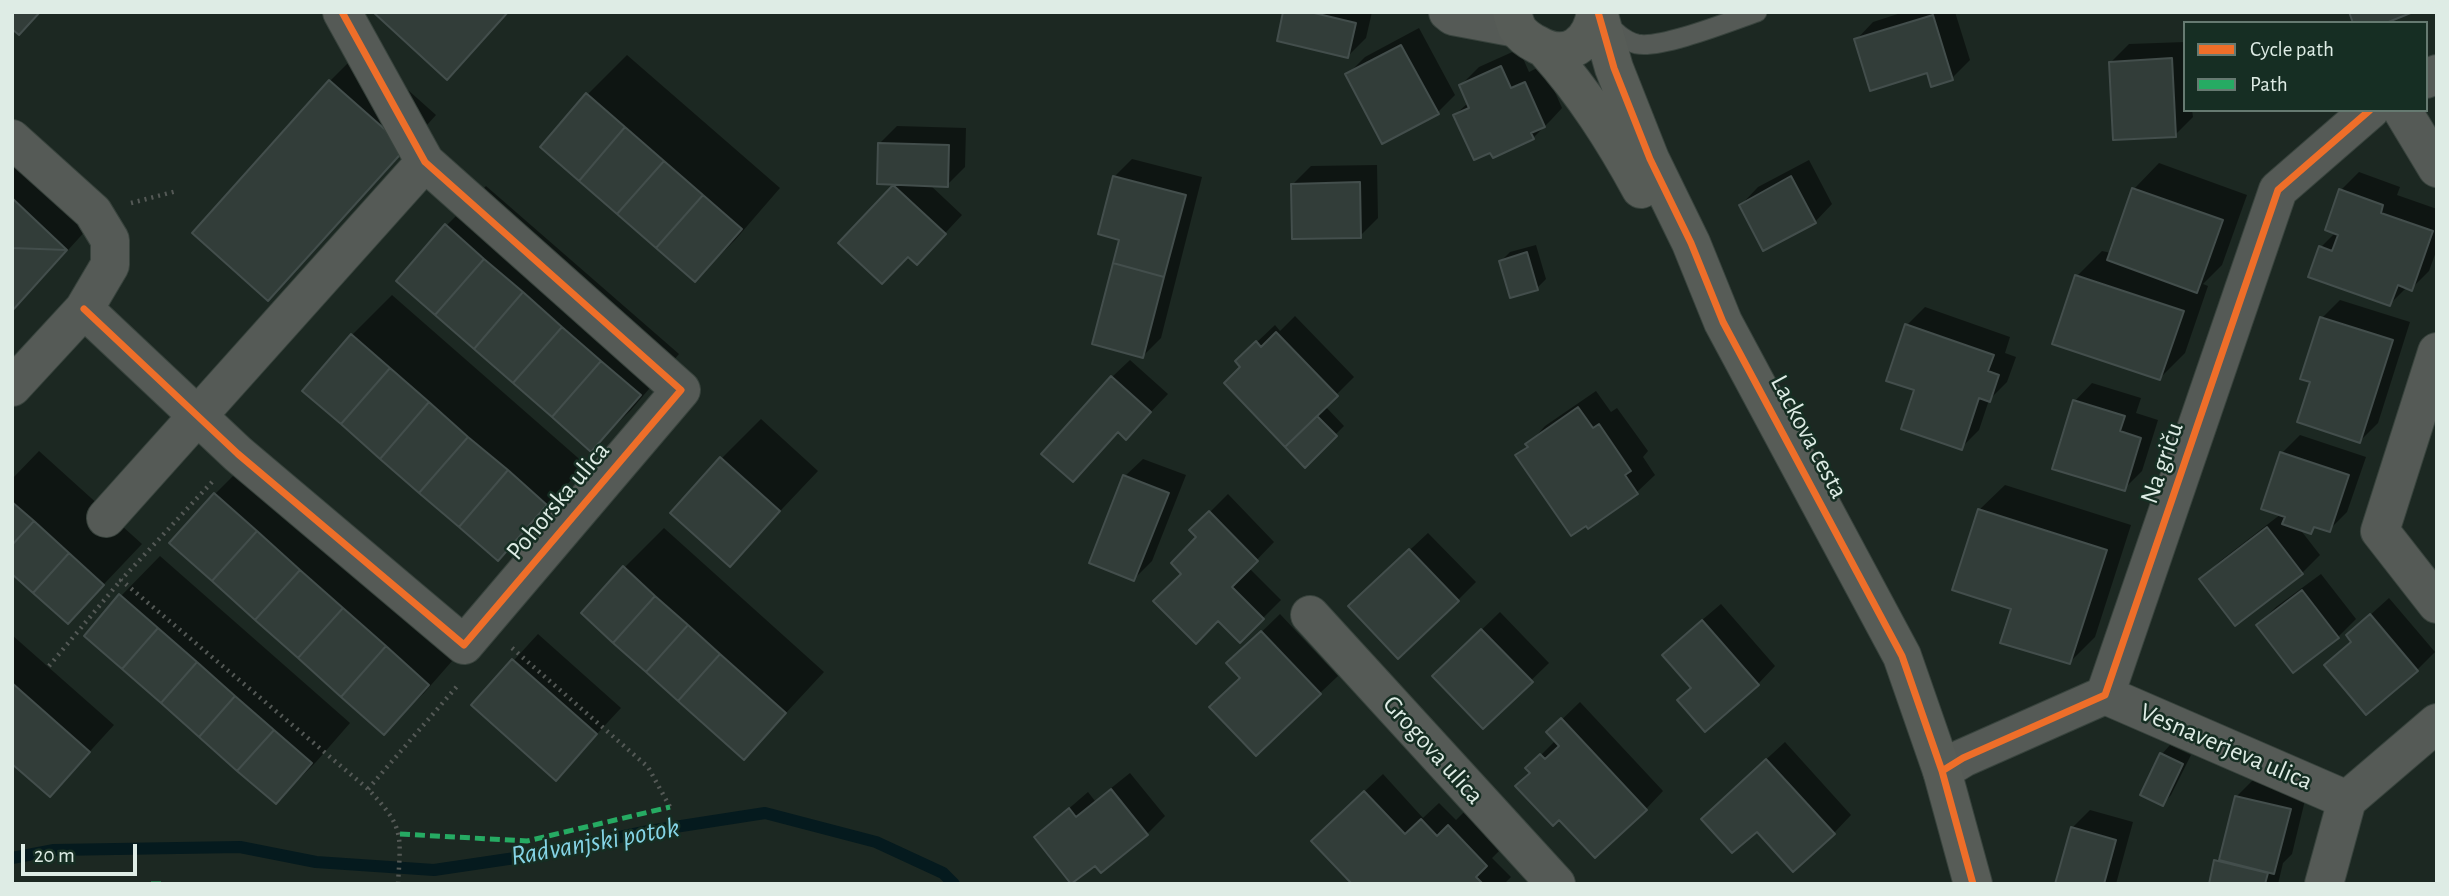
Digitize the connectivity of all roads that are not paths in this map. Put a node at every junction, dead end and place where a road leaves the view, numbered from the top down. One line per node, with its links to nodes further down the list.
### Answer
1 (342, 12): 9 (street, Pohorska ulica)
2 (1448, 12): 5 (street)
3 (1598, 12): 4 (lane); 5 (street); 12 (street, Lackova cesta)
4 (1757, 12)
5 (1525, 30): 12 (street)
6 (2368, 112): 19 (street, Na griču)
7 (2403, 112): 10 (street)
8 (12, 139): 11 (street)
9 (425, 162): 15 (street); 15 (street, Pohorska ulica)
10 (2437, 168)
11 (84, 309): 14 (street); 15 (street)
12 (1723, 322): 21 (street, Lackova cesta)
13 (2437, 352): 17 (street)
14 (12, 387)
15 (197, 416): 16 (street)
16 (106, 517)
17 (2437, 604)
18 (1310, 615): 23 (street, Grogova ulica)
19 (2105, 695): 21 (street); 22 (street, Vesnaverjeva ulica)
20 (2437, 723): 22 (street)
21 (1942, 771): 24 (street, Lackova cesta)
22 (2347, 800): 25 (street)
23 (1556, 884)
24 (1973, 884)
25 (2325, 884)

